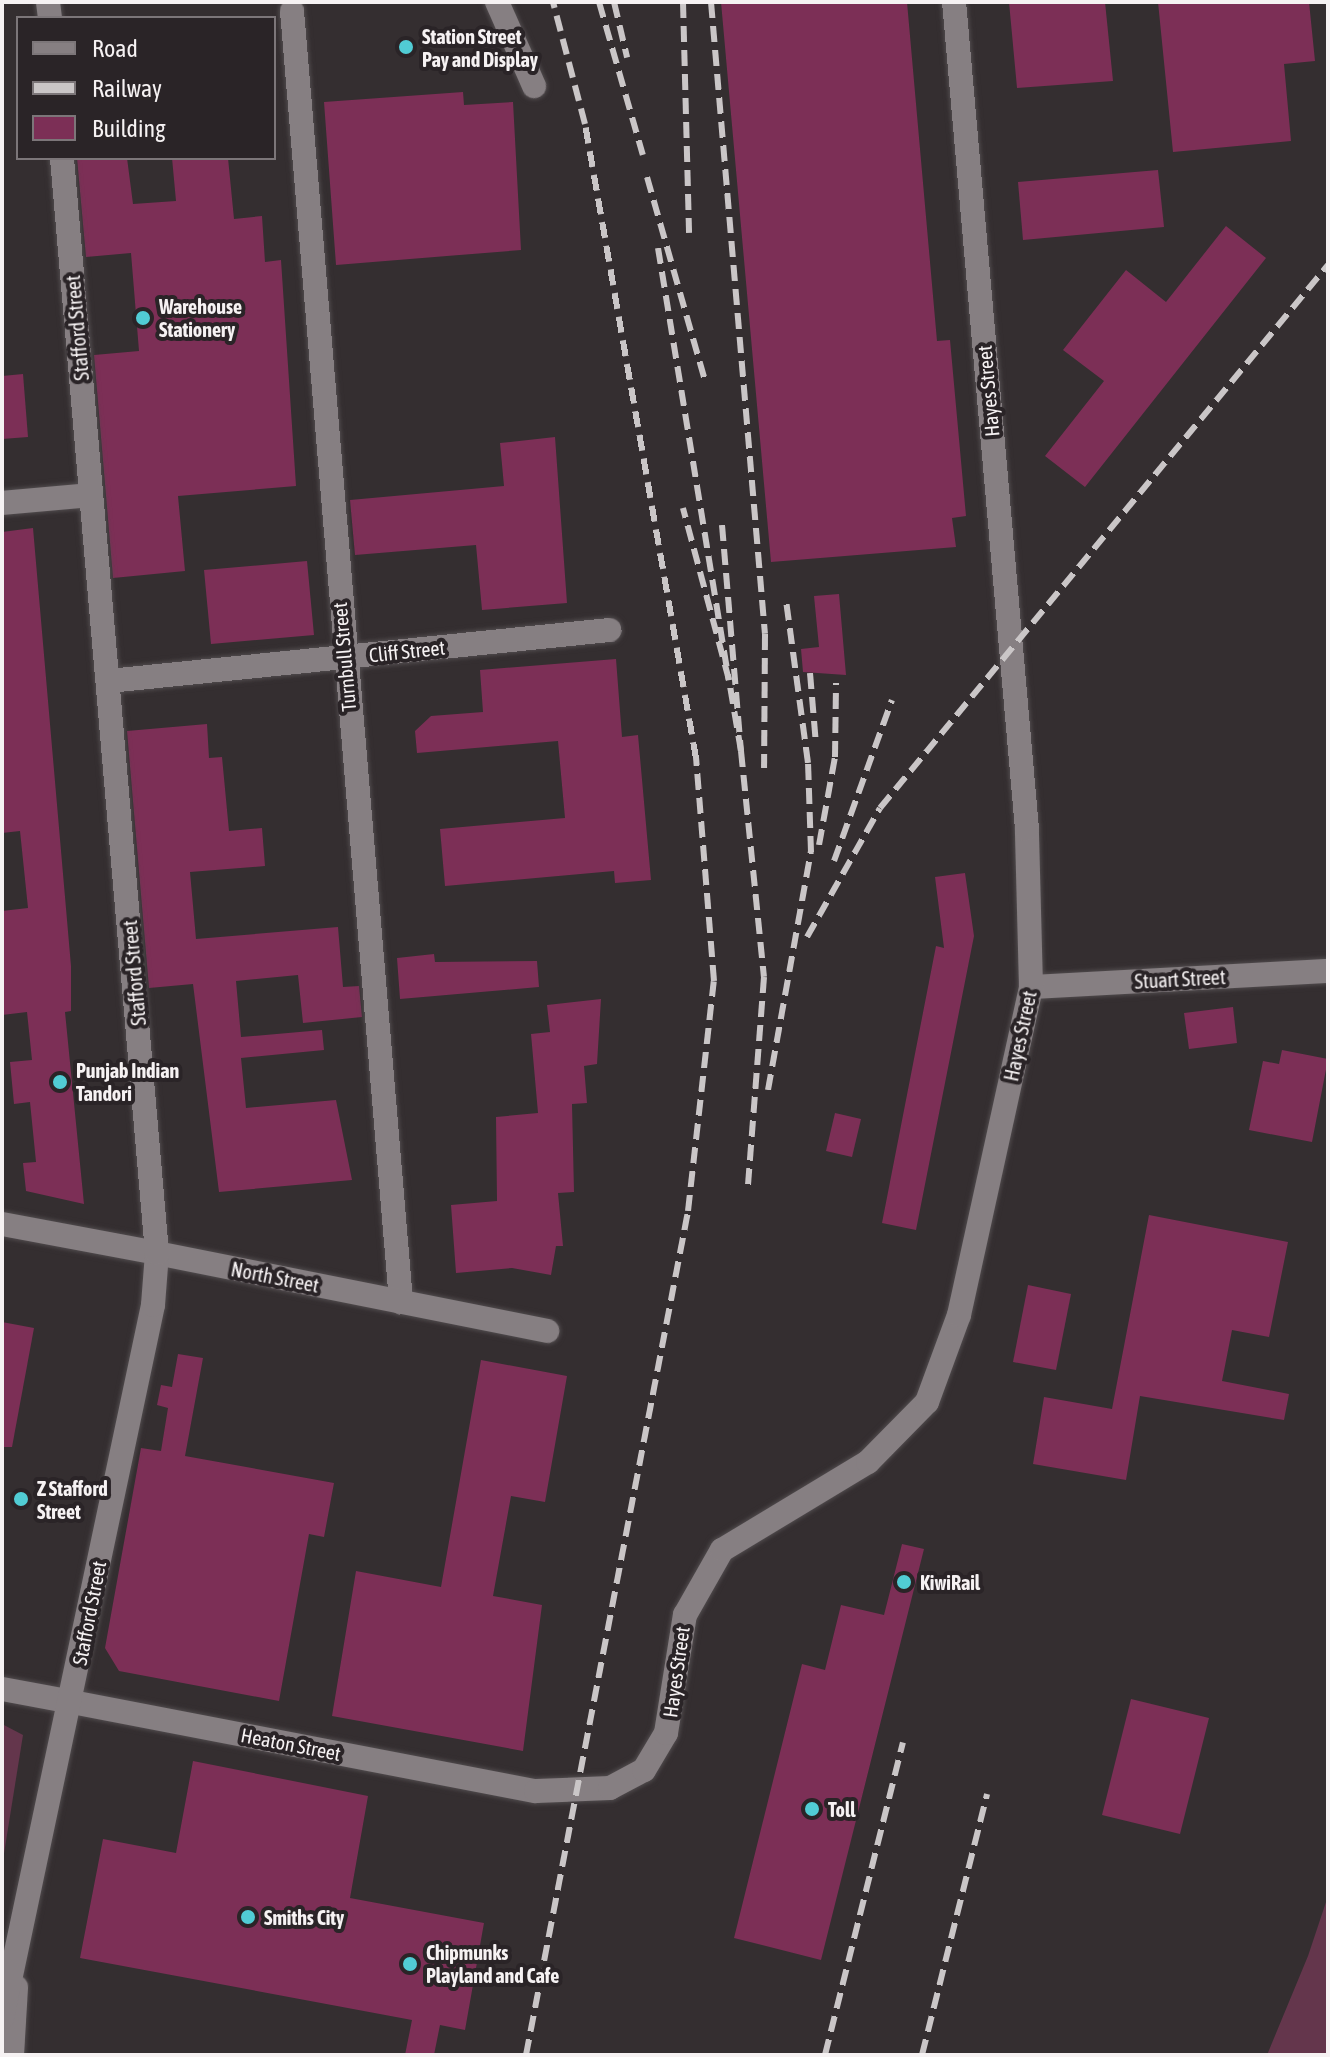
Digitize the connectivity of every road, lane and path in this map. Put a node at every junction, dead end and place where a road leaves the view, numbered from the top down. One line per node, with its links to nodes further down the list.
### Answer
1 (497, 2): 4 (main road)
2 (954, 2): 12 (main road, Hayes Street)
3 (292, 11): 9 (main road, Turnbull Street)
4 (534, 86)
5 (62, 160): 6 (main road, Stafford Street)
6 (91, 495): 7 (main road); 10 (main road, Stafford Street)
7 (2, 503)
8 (609, 630): 9 (main road, Cliff Street)
9 (344, 658): 10 (main road, Cliff Street); 15 (main road, Turnbull Street)
10 (109, 681): 14 (main road, Stafford Street)
11 (1328, 971): 12 (main road, Stuart Street)
12 (1031, 987): 19 (main road, Hayes Street)
13 (2, 1224): 14 (main road, North Street)
14 (157, 1253): 15 (main road, North Street); 18 (main road, Stafford Street)
15 (401, 1302): 16 (main road, North Street)
16 (547, 1331)
17 (2, 1689): 18 (main road, Heaton Street)
18 (72, 1702): 19 (main road, Heaton Street); 20 (main road, Stafford Street)
19 (580, 1794)
20 (17, 1969): 21 (main road); 22 (main road)
21 (2, 2018)
22 (12, 2055)

